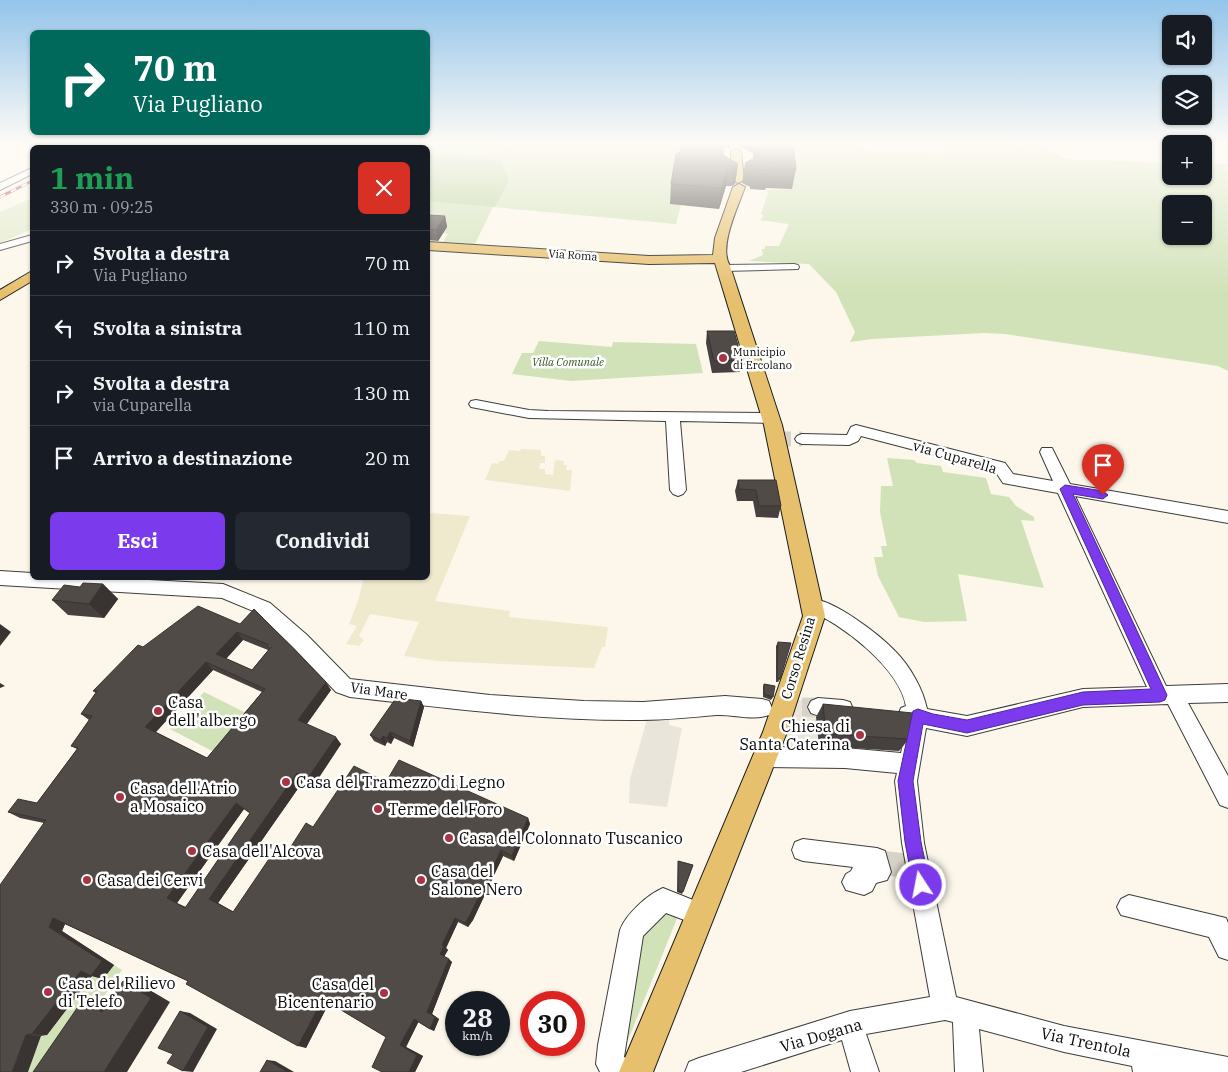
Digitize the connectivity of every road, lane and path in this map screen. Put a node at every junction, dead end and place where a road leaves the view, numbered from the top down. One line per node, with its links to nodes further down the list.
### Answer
1 (735, 193): 5 (main road)
2 (30, 239): 4 (street)
3 (430, 246): 5 (main road, Via Roma)
4 (0, 247)
5 (722, 264): 6 (street); 11 (main road, Corso Resina)
6 (794, 267)
7 (30, 276): 8 (main road)
8 (0, 296)
9 (476, 404): 10 (street)
10 (673, 417): 11 (street); 15 (street)
11 (771, 418): 20 (main road, Corso Resina)
12 (802, 438): 14 (street, via Cuparella)
13 (1048, 452): 14 (street)
14 (1065, 489): 16 (street, via Cuparella); 22 (street)
15 (678, 490)
16 (1228, 517)
17 (0, 578): 18 (street, Via Mare)
18 (30, 580)
19 (34, 580): 24 (street, Via Mare)
20 (813, 605): 27 (street); 28 (main road, Corso Resina)
21 (1228, 693): 22 (street)
22 (1167, 695): 27 (street); 30 (street)
23 (818, 707): 25 (street)
24 (762, 708)
25 (864, 711)
26 (891, 713): 27 (street)
27 (918, 716): 29 (street)
28 (765, 756): 29 (street); 34 (main road, Corso Resina)
29 (910, 764): 36 (street)
30 (1228, 797)
31 (803, 850): 32 (street)
32 (854, 882)
33 (1129, 907): 35 (street)
34 (700, 914): 40 (street); 41 (main road, Corso Resina)
35 (1228, 948)
36 (955, 1010): 37 (street, Via Dogana); 38 (street, Via Trentola); 44 (street)
37 (850, 1024): 42 (street, Via Dogana); 43 (street)
38 (1145, 1063): 39 (street, Via Trentola)
39 (1228, 1071)
40 (624, 1072)
41 (636, 1072)
42 (700, 1072)
43 (865, 1072)
44 (969, 1072)

